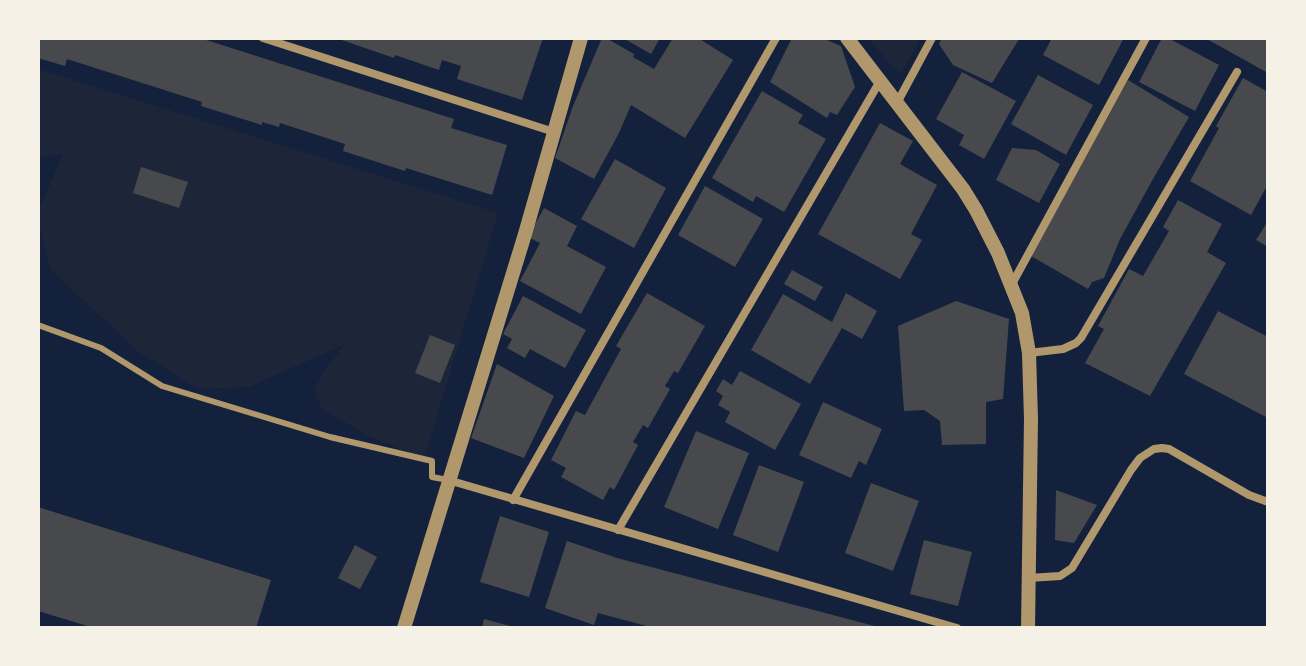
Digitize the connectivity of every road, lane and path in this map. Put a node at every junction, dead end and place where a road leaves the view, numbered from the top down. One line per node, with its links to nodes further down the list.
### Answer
1 (263, 38): 10 (street)
2 (581, 38): 10 (street)
3 (776, 38): 15 (street)
4 (847, 38): 8 (street)
5 (932, 38): 9 (street)
6 (1146, 38): 11 (street)
7 (1237, 72): 13 (street)
8 (880, 81): 9 (street); 17 (street)
9 (897, 103): 11 (street)
10 (554, 132): 14 (street)
11 (1012, 284): 13 (street)
12 (38, 325): 14 (lane)
13 (1029, 353): 18 (street)
14 (448, 480): 15 (street); 19 (street)
15 (513, 500): 17 (street)
16 (1268, 502): 18 (street)
17 (618, 530): 20 (street)
18 (1029, 578): 21 (street)
19 (404, 628)
20 (957, 628)
21 (1028, 628)

